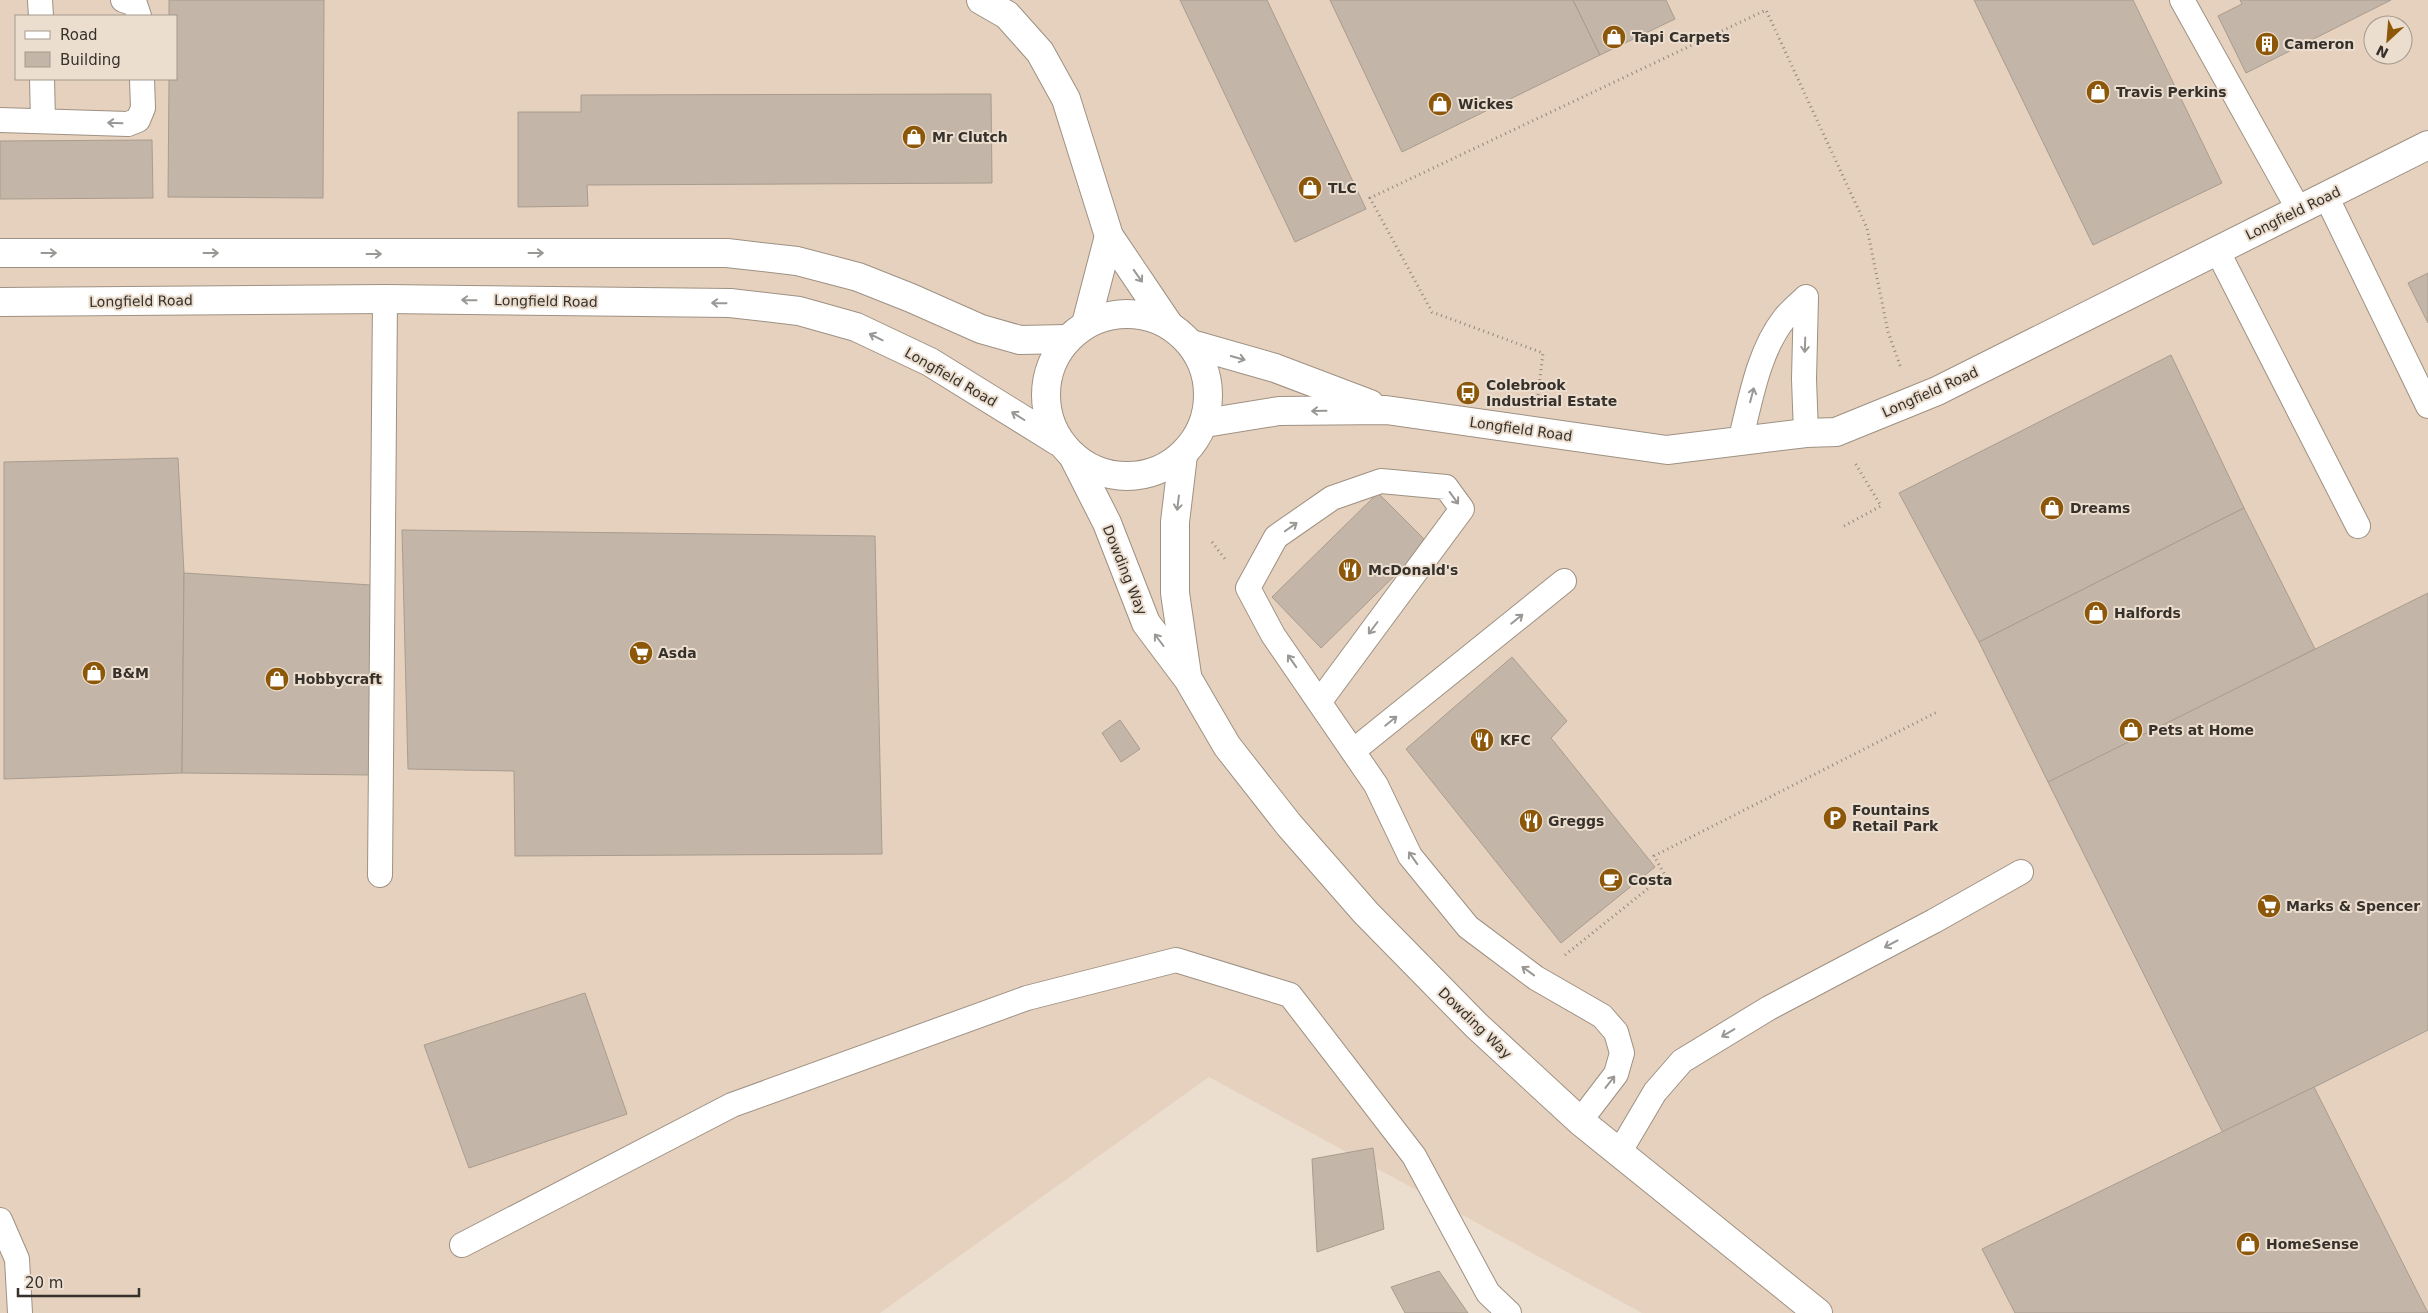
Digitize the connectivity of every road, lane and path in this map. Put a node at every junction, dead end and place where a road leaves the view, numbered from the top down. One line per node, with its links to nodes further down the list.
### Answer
1 (40, 0): 5 (lane)
2 (124, 0): 6 (lane)
3 (981, 0): 14 (street)
4 (2182, 0): 13 (lane)
5 (40, 15)
6 (139, 15)
7 (42, 80): 10 (lane)
8 (142, 80): 10 (lane, one-way to 10)
9 (0, 120): 10 (lane)
10 (43, 121)
11 (2428, 145): 12 (street, Longfield Road)
12 (2326, 196): 13 (street, Longfield Road); 23 (lane)
13 (2298, 210): 15 (street, Longfield Road)
14 (1109, 236): 19 (street, one-way to 19); 20 (street)
15 (2217, 250): 27 (street, Longfield Road); 33 (lane)
16 (0, 253): 20 (street, one-way to 20)
17 (385, 299): 18 (street, Longfield Road); 30 (street, Longfield Road, one-way to 17); 40 (lane)
18 (0, 302)
19 (1170, 325): 20 (street); 21 (street)
20 (1076, 332): 30 (street)
21 (1191, 344): 24 (street, Longfield Road, one-way to 24); 25 (street)
22 (1904, 375): 26 (path)
23 (2428, 406)
24 (1386, 410): 25 (street, Longfield Road, one-way to 25); 26 (street, Longfield Road)
25 (1204, 423): 31 (street)
26 (1534, 431): 29 (street, Longfield Road)
27 (1836, 432): 28 (street, Longfield Road); 32 (path)
28 (1806, 433): 29 (street, Longfield Road); 29 (lane, one-way to 28)
29 (1740, 442)
30 (1066, 449): 31 (street); 35 (street, Dowding Way, one-way to 30)
31 (1183, 455): 35 (street, Dowding Way, one-way to 35)
32 (1844, 526)
33 (2358, 526)
34 (1564, 581): 38 (lane, one-way to 34)
35 (1188, 678): 42 (street, Dowding Way)
36 (1320, 701): 36 (lane, one-way to 36); 38 (lane)
37 (1939, 712): 41 (path)
38 (1353, 751): 41 (lane, one-way to 38)
39 (2021, 872): 43 (lane, one-way to 43)
40 (380, 875)
41 (1536, 978): 42 (lane, one-way to 41)
42 (1580, 1121): 43 (street, Dowding Way)
43 (1619, 1154): 48 (street, Dowding Way)
44 (0, 1220): 46 (lane)
45 (462, 1245): 47 (lane)
46 (20, 1313)
47 (1509, 1313)
48 (1818, 1313)

